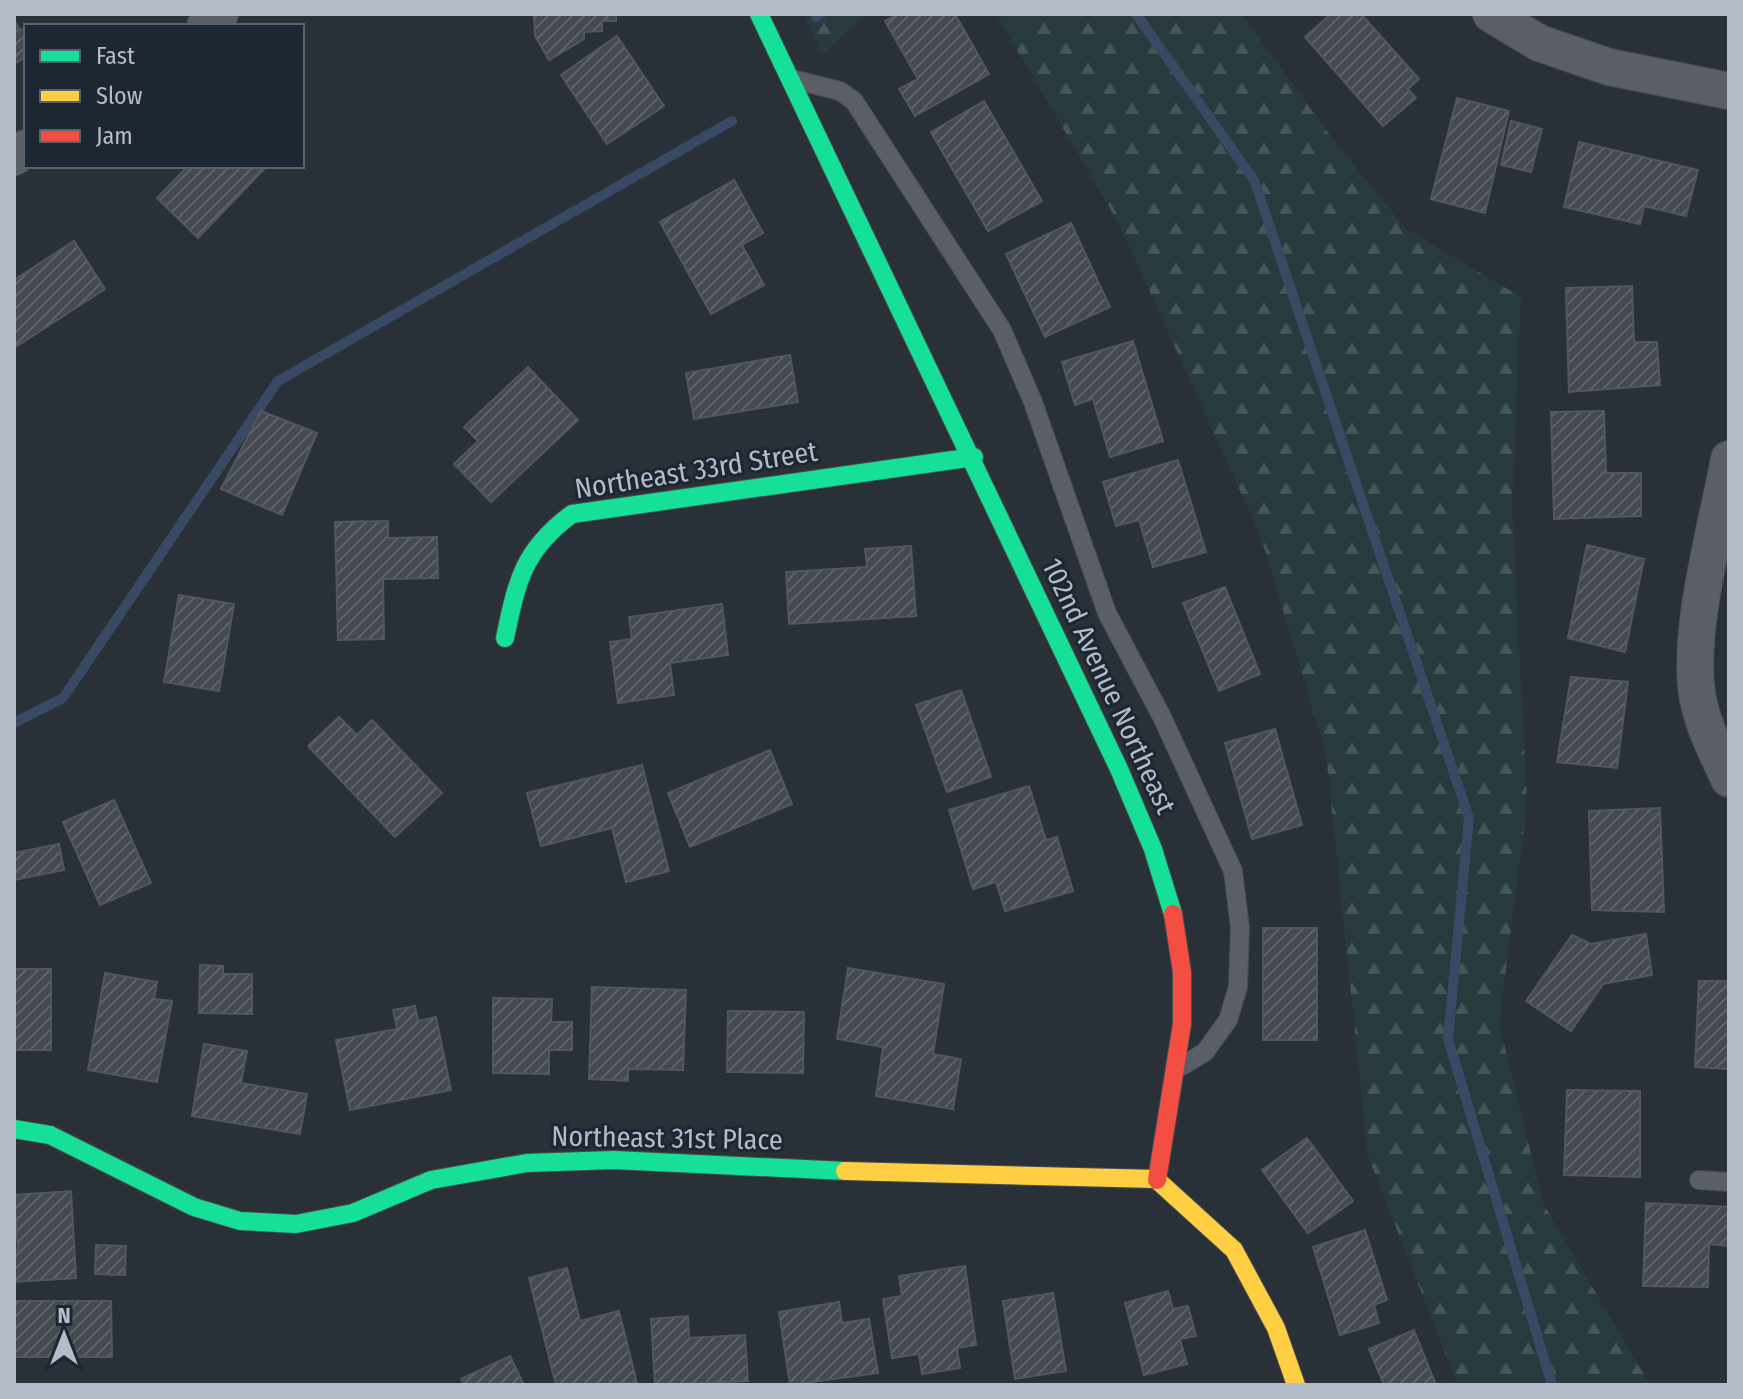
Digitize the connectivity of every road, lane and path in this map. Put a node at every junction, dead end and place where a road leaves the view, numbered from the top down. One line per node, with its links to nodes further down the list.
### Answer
1 (759, 14): 3 (street, 102nd Avenue Northeast)
2 (1491, 14): 4 (street)
3 (789, 78): 5 (street, 102nd Avenue Northeast); 9 (lane)
4 (1729, 91)
5 (974, 457): 7 (street, Northeast 33rd Street); 9 (street, 102nd Avenue Northeast)
6 (1729, 459): 8 (street)
7 (505, 638)
8 (1729, 779)
9 (1173, 1072): 11 (street, 102nd Avenue Northeast)
10 (14, 1129): 11 (street, Northeast 31st Place)
11 (1156, 1179): 14 (street)
12 (1699, 1180): 13 (lane)
13 (1729, 1182)
14 (1296, 1385)

